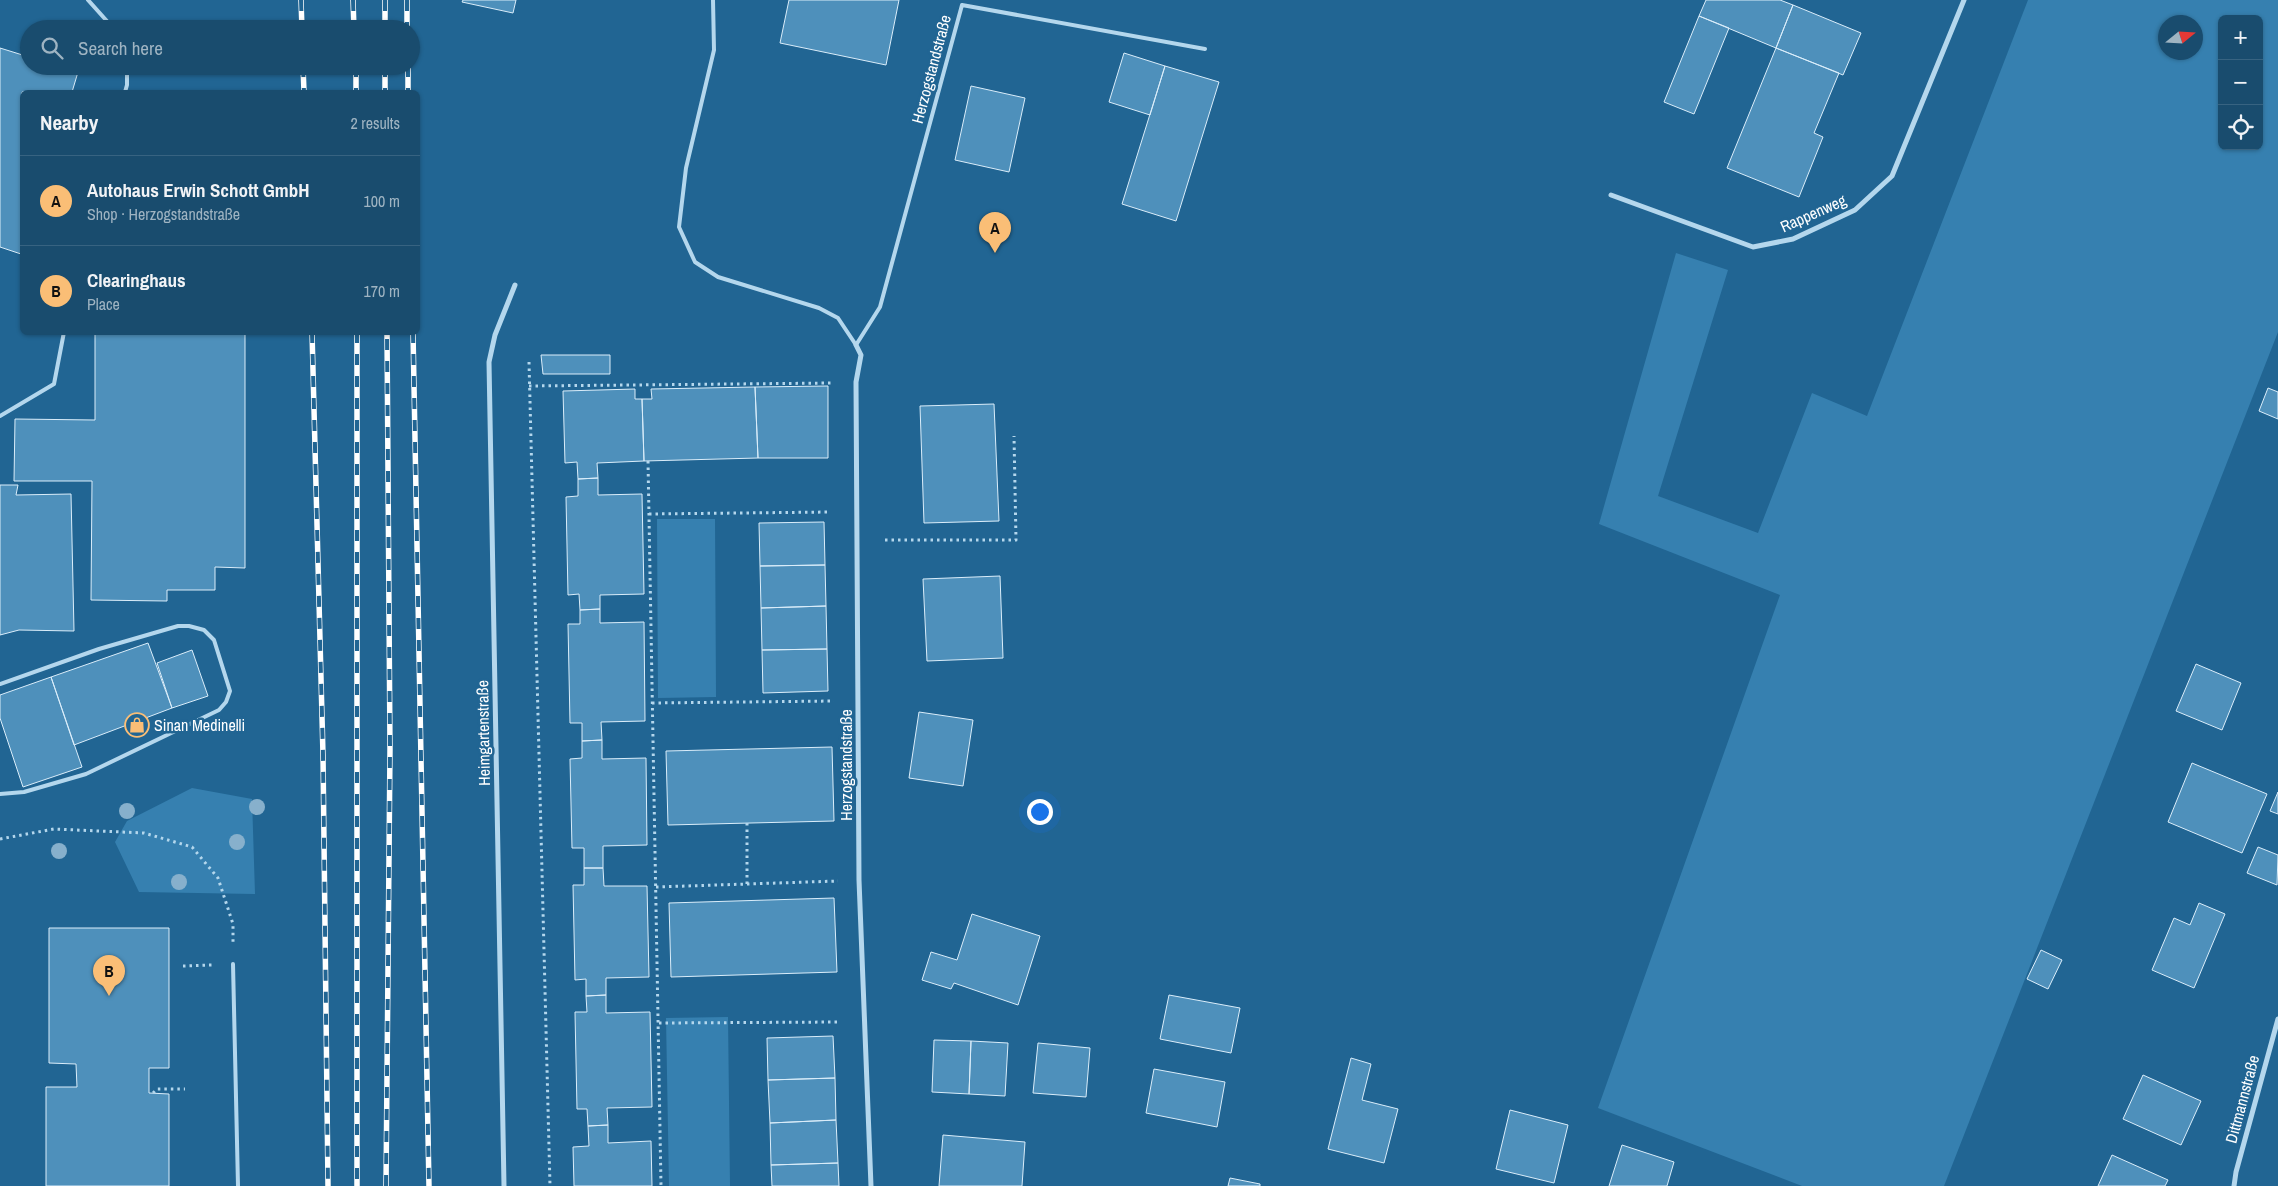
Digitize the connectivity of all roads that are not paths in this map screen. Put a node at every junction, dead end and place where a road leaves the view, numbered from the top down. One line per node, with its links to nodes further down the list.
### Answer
1 (88, 0): 4 (lane)
2 (713, 0): 11 (lane, Herzogstandstraße)
3 (1964, 0): 8 (street, Rappenweg)
4 (106, 20)
5 (1205, 49): 11 (lane, Herzogstandstraße)
6 (127, 75): 7 (lane)
7 (126, 90)
8 (1612, 195)
9 (516, 285): 18 (street, Heimgartenstraße)
10 (63, 335): 12 (lane)
11 (856, 345): 19 (street, Herzogstandstraße)
12 (0, 416)
13 (0, 684): 14 (lane)
14 (0, 794)
15 (233, 964): 17 (lane)
16 (2278, 1020): 20 (street, Dittmannstraße)
17 (238, 1186)
18 (504, 1186)
19 (871, 1186)
20 (2234, 1186)

